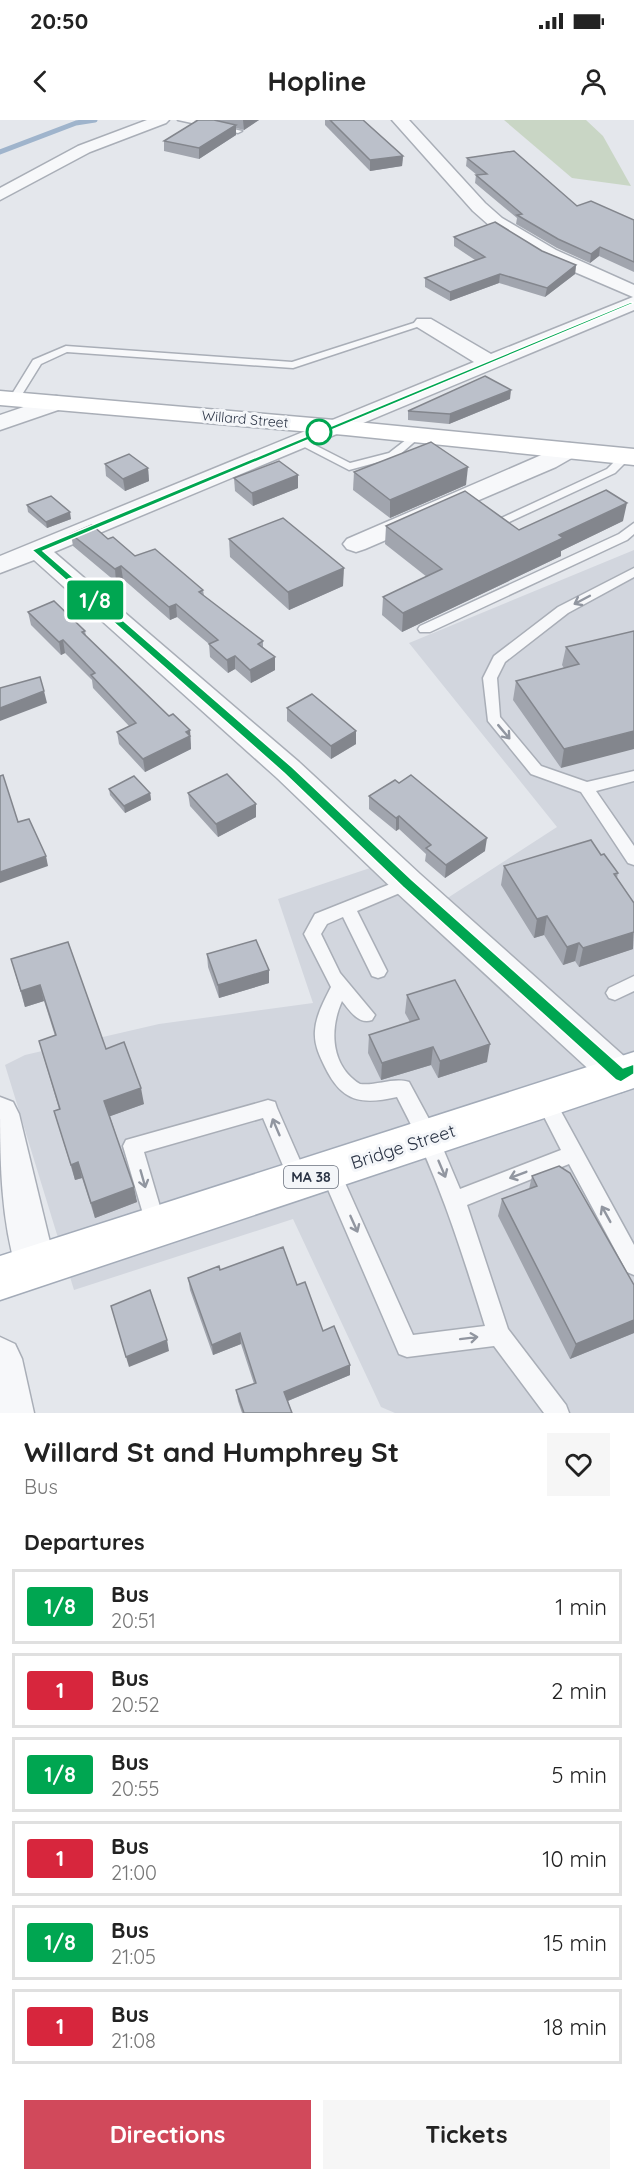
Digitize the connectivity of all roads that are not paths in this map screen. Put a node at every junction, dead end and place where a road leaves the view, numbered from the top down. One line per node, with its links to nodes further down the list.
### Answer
1 (161, 120): 5 (street)
2 (182, 120): 4 (lane)
3 (400, 120): 6 (street)
4 (238, 131)
5 (0, 195)
6 (634, 292)
7 (634, 303): 9 (street)
8 (424, 323): 9 (street); 10 (lane)
9 (491, 363): 13 (street)
10 (7, 399): 11 (main road, Willard Street)
11 (56, 403): 12 (street); 13 (main road, Willard Street)
12 (0, 423)
13 (332, 427): 14 (main road, Willard Street); 15 (street)
14 (416, 435): 15 (lane); 16 (main road, Willard Street)
15 (299, 441): 21 (street)
16 (569, 450): 17 (main road, Willard Street); 20 (street)
17 (630, 456): 18 (lane)
18 (503, 520)
19 (634, 527): 24 (lane)
20 (356, 544)
21 (37, 550): 22 (street); 28 (street)
22 (0, 565)
23 (634, 572): 26 (lane, one-way to 26)
24 (425, 629)
25 (634, 776): 26 (lane)
26 (586, 788): 27 (lane)
27 (634, 859)
28 (408, 883): 29 (lane); 35 (street)
29 (347, 907): 30 (lane); 32 (lane)
30 (378, 970)
31 (634, 983): 33 (lane)
32 (339, 989): 34 (lane); 38 (lane)
33 (615, 993)
34 (366, 1015)
35 (628, 1073): 36 (main road, Bridge Street / MA 38)
36 (545, 1101): 38 (main road, Bridge Street / MA 38); 39 (lane)
37 (0, 1114): 44 (street)
38 (429, 1138): 40 (main road, Bridge Street / MA 38); 41 (lane, one-way to 41)
39 (573, 1154): 41 (lane, one-way to 41); 43 (lane, one-way to 39)
40 (314, 1176): 42 (main road, Bridge Street / MA 38); 42 (lane, one-way to 42); 45 (lane, one-way to 45)
41 (455, 1200): 45 (lane)
42 (156, 1227): 44 (main road, Bridge Street / MA 38)
43 (634, 1265)
44 (18, 1272)
45 (499, 1335): 48 (lane)
46 (0, 1359): 47 (street)
47 (12, 1413)
48 (558, 1413)

